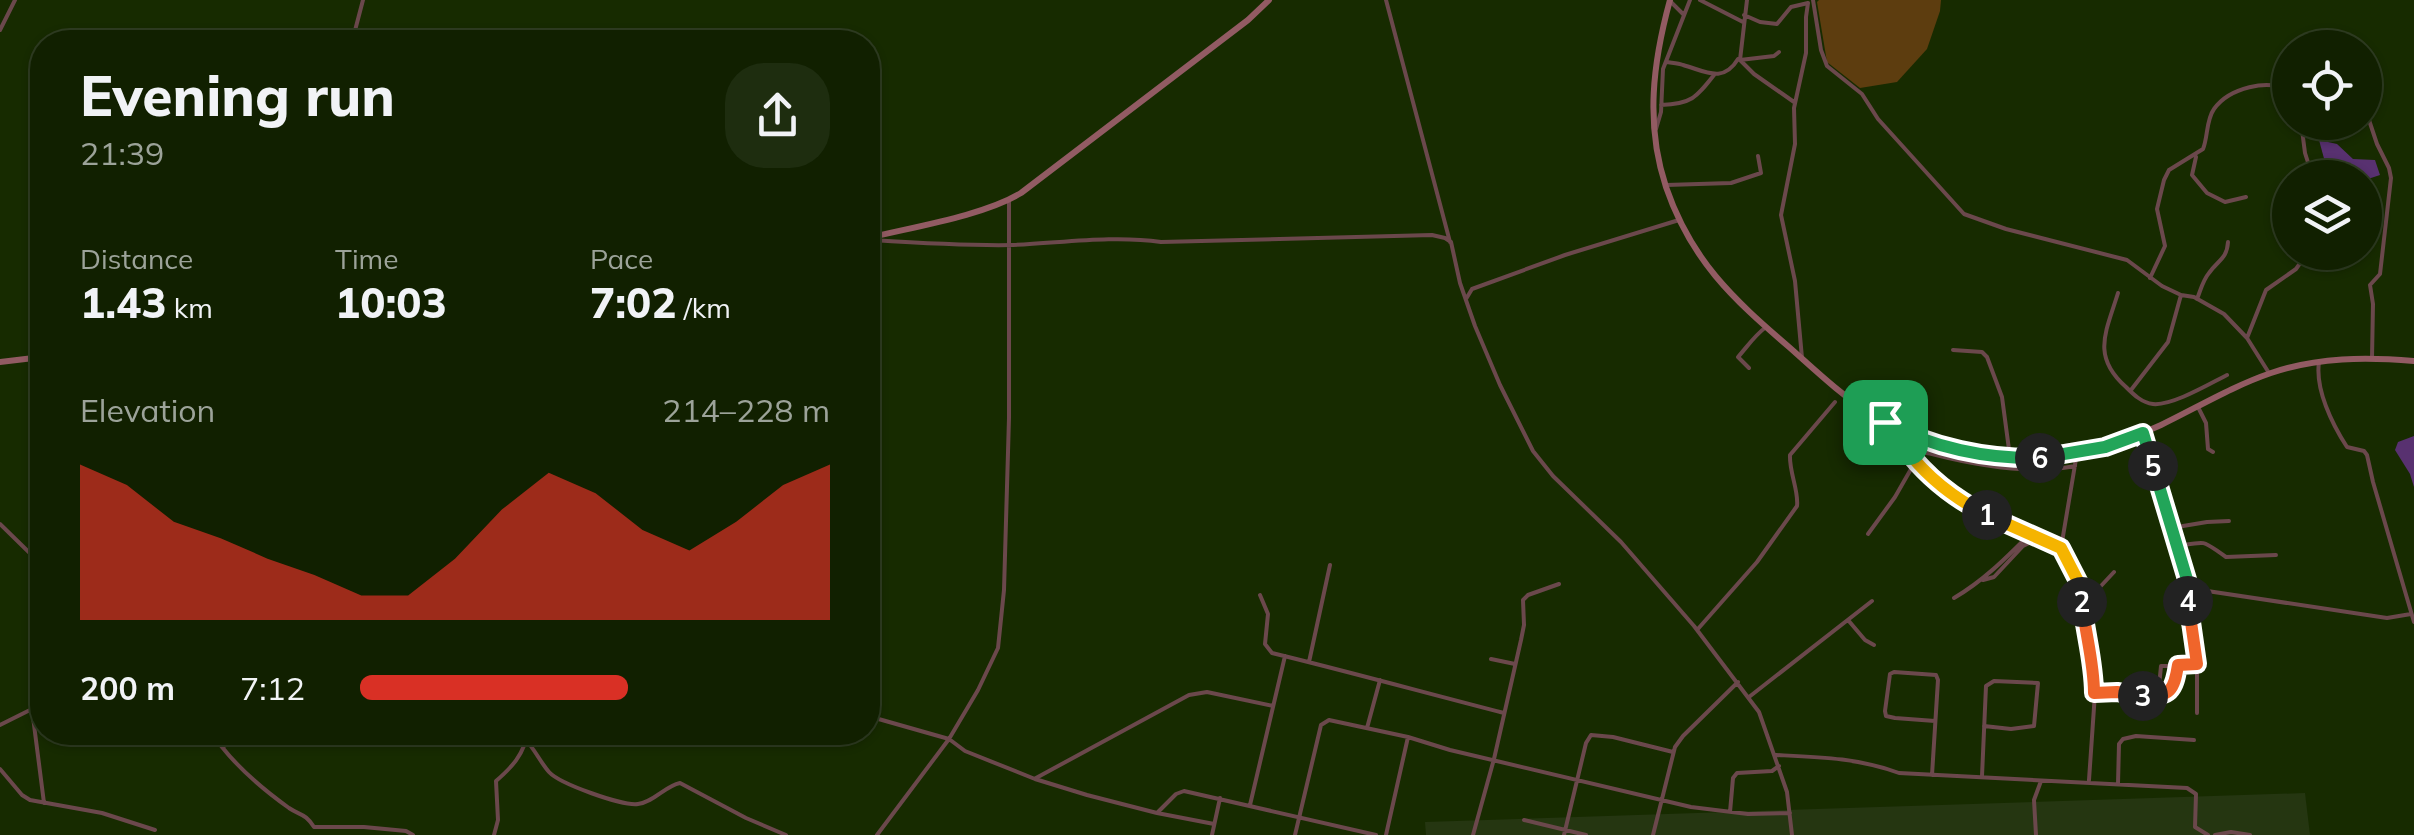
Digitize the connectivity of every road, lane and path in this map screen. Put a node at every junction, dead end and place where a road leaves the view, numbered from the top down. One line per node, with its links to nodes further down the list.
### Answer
1 (15, 0): 13 (street)
2 (363, 0): 14 (street)
3 (1270, 0): 29 (main road)
4 (1386, 0): 33 (street)
5 (1670, 0): 10 (street); 12 (main road)
6 (1690, 0): 10 (street)
7 (1700, 0): 11 (street)
8 (1747, 0): 11 (street)
9 (1812, 2): 11 (street); 21 (street); 37 (street)
10 (1684, 15): 15 (street)
11 (1744, 18): 17 (street)
12 (1663, 26): 15 (street); 23 (main road)
13 (0, 30)
14 (355, 30)
15 (1678, 30): 18 (street)
16 (1779, 52): 17 (street)
17 (1739, 59): 19 (street); 21 (street)
18 (1666, 62): 19 (street); 22 (street)
19 (1716, 74): 22 (street)
20 (2272, 85): 25 (street)
21 (1794, 102): 49 (street)
22 (1661, 106): 23 (street)
23 (1654, 133): 27 (main road)
24 (2376, 140): 48 (street)
25 (2198, 153): 28 (street); 37 (street)
26 (1758, 156): 27 (street)
27 (1666, 185): 30 (main road)
28 (2246, 198)
29 (1010, 200): 31 (main road); 35 (street)
30 (1679, 220): 39 (street); 44 (main road)
31 (880, 236)
32 (880, 240): 35 (street)
33 (1450, 242): 35 (street); 38 (street)
34 (2228, 242): 42 (street)
35 (1008, 245): 113 (street)
36 (2295, 270): 45 (street)
37 (2150, 278): 41 (street)
38 (1460, 283): 39 (street); 43 (street)
39 (1472, 288): 43 (street)
40 (2118, 294): 56 (street)
41 (2182, 295): 42 (street); 56 (street)
42 (2197, 298): 45 (street)
43 (1466, 300): 90 (street)
44 (1766, 327): 49 (main road); 53 (street)
45 (2247, 338): 54 (street)
46 (1953, 350): 65 (street)
47 (30, 358): 51 (main road)
48 (2372, 358): 50 (main road); 52 (main road)
49 (1802, 359): 59 (main road)
50 (2414, 361)
51 (0, 362)
52 (2318, 362): 54 (main road); 87 (street)
53 (1749, 368)
54 (2269, 373): 58 (main road)
55 (2226, 375): 56 (street)
56 (2130, 391)
57 (1835, 402): 90 (street)
58 (2198, 406): 60 (main road); 63 (street)
59 (1885, 422): 61 (main road); 62 (street)
60 (2143, 433): 64 (main road); 70 (street)
61 (1908, 434): 62 (street); 65 (main road)
62 (1905, 448): 66 (street); 67 (street)
63 (2213, 452)
64 (2077, 453): 65 (main road); 67 (street)
65 (2010, 458)
66 (1915, 462): 71 (street); 72 (street)
67 (2076, 466): 75 (street)
68 (2229, 521): 70 (street)
69 (0, 524): 76 (street)
70 (2171, 528): 74 (street)
71 (1868, 534)
72 (2029, 535): 73 (street); 80 (street)
73 (2037, 539): 75 (street); 80 (street)
74 (2177, 546): 77 (street); 82 (street)
75 (2061, 548): 83 (street)
76 (30, 553)
77 (2276, 555)
78 (1330, 565): 94 (street)
79 (2114, 572): 83 (street)
80 (1982, 580): 85 (street)
81 (1559, 584): 95 (street)
82 (2189, 586): 87 (street); 96 (street)
83 (2080, 588): 100 (street)
84 (1260, 595): 92 (street)
85 (1954, 598)
86 (1872, 601): 88 (street)
87 (2411, 614): 89 (street)
88 (1848, 620): 91 (street); 101 (street)
89 (2414, 622)
90 (1697, 630): 99 (street)
91 (1874, 644)
92 (1285, 656): 94 (street); 103 (street)
93 (1491, 659): 95 (street)
94 (1309, 662): 98 (street)
95 (1515, 664): 105 (street)
96 (2197, 664): 97 (street); 106 (street)
97 (2178, 665): 102 (street); 102 (street)
98 (1380, 679): 105 (street); 111 (street)
99 (1738, 682): 101 (street); 120 (street)
100 (2094, 693): 102 (street); 130 (street)
101 (1749, 697): 121 (street)
102 (2158, 697)
103 (1273, 706): 127 (street); 135 (street)
104 (30, 710): 109 (street)
105 (1504, 713): 122 (street)
106 (2197, 713)
107 (880, 719): 113 (street)
108 (1935, 720): 108 (street); 125 (street)
109 (0, 725)
110 (1984, 726): 110 (street); 126 (street)
111 (1367, 728): 112 (street); 139 (street)
112 (1408, 737): 122 (street); 152 (street)
113 (948, 739): 127 (street); 148 (street)
114 (2194, 740): 131 (street)
115 (37, 745): 134 (street)
116 (226, 745): 119 (street)
117 (523, 745): 146 (street)
118 (530, 745): 147 (street)
119 (222, 747): 145 (street)
120 (1673, 752): 129 (street); 133 (street)
121 (1776, 755): 123 (street); 125 (street)
122 (1494, 759): 129 (street); 153 (street)
123 (1780, 766): 136 (street); 138 (street)
124 (0, 769): 134 (street)
125 (1932, 774): 126 (street)
126 (1982, 776): 128 (street)
127 (1034, 778): 137 (street)
128 (2041, 779): 130 (street); 157 (street)
129 (1577, 780): 133 (street); 144 (street)
130 (2089, 782): 131 (street)
131 (2118, 784): 142 (street)
132 (1220, 798): 135 (street); 137 (street); 141 (street)
133 (1662, 800): 136 (street); 155 (street)
134 (44, 803): 143 (street)
135 (1250, 805): 139 (street)
136 (1730, 812): 138 (street)
137 (1157, 813): 141 (street)
138 (1790, 813): 156 (street)
139 (1298, 816): 150 (street); 151 (street)
140 (1524, 820): 144 (street)
141 (1214, 824): 149 (street)
142 (2194, 824): 158 (street); 159 (street)
143 (155, 830)
144 (1565, 832): 154 (street)
145 (413, 835)
146 (494, 835)
147 (786, 835)
148 (877, 835)
149 (1212, 835)
150 (1294, 835)
151 (1376, 835)
152 (1386, 835)
153 (1474, 835)
154 (1586, 835)
155 (1654, 835)
156 (1792, 835)
157 (2036, 835)
158 (2190, 835)
159 (2208, 835)
160 (2216, 835): 161 (street)
161 (2250, 835)

